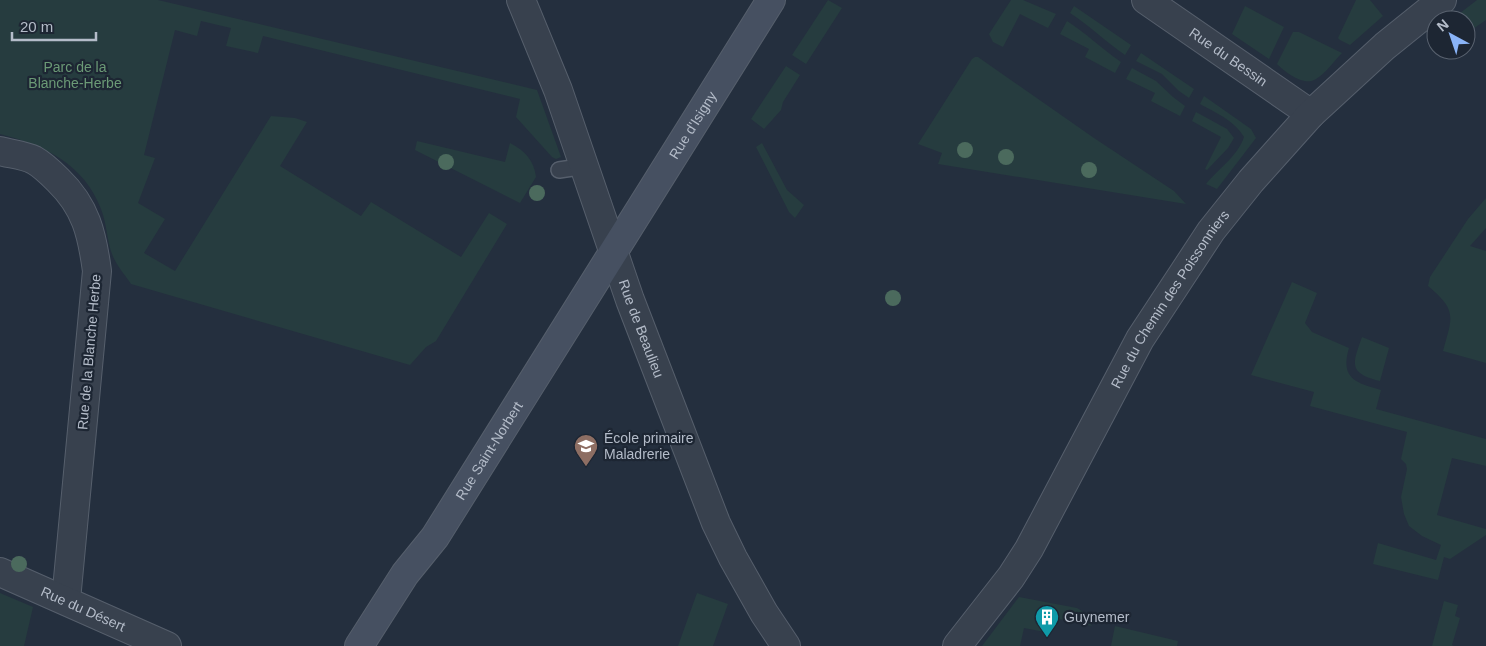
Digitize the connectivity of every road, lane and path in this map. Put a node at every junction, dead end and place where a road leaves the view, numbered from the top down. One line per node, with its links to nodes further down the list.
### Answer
1 (520, 0): 7 (street, Rue de Beaulieu)
2 (771, 0): 9 (street, Rue d'Isigny)
3 (1146, 0): 5 (street, Rue du Bessin)
4 (1442, 0): 5 (street, Rue du Chemin des Poissonniers)
5 (1311, 114): 15 (street, Rue du Chemin des Poissonniers)
6 (0, 151): 11 (street, Rue de la Blanche Herbe)
7 (586, 166): 8 (lane); 9 (street, Rue de Beaulieu)
8 (559, 170)
9 (614, 251): 13 (street, Rue Saint-Norbert); 14 (street, Rue de Beaulieu)
10 (0, 572): 11 (street, Rue du Désert)
11 (66, 600): 12 (street, Rue du Désert)
12 (167, 646)
13 (358, 646)
14 (786, 646)
15 (956, 646)

